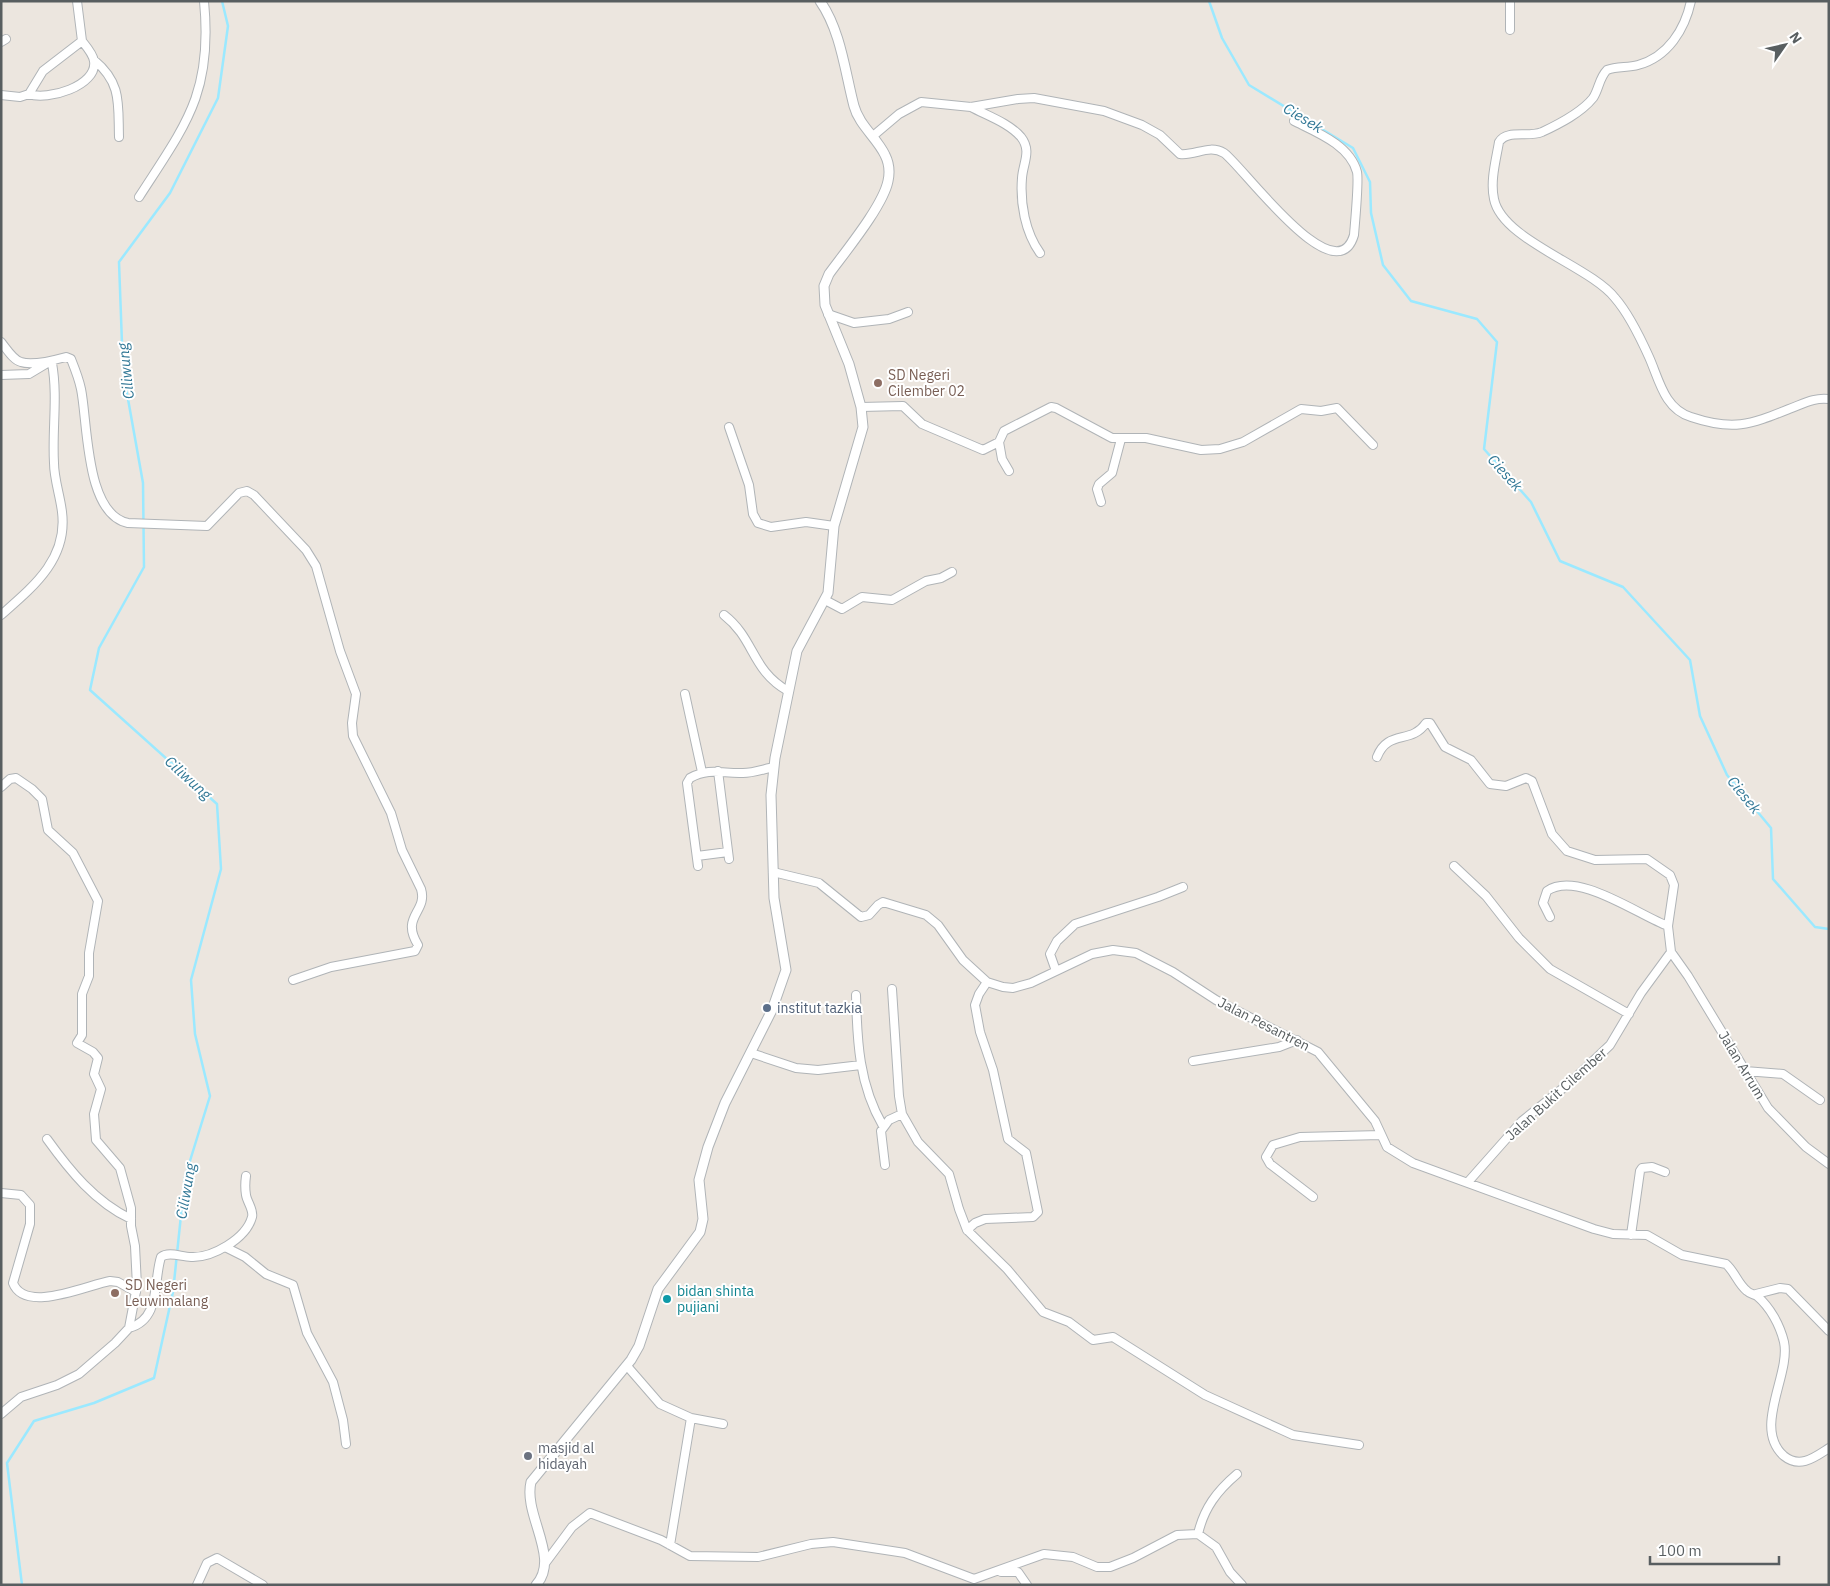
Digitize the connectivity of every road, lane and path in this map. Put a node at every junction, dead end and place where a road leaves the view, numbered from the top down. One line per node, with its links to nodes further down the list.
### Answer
1 (77, 1): 7 (street)
2 (204, 1): 15 (street)
3 (820, 1): 13 (street)
4 (1510, 1): 6 (street)
5 (1691, 1): 22 (street)
6 (1510, 30)
7 (82, 41): 8 (street); 9 (street)
8 (94, 60): 9 (street); 14 (street)
9 (29, 94): 10 (street)
10 (1, 95)
11 (971, 107): 12 (street); 13 (street); 16 (street)
12 (1294, 121)
13 (873, 136): 18 (street)
14 (119, 137)
15 (139, 197)
16 (1040, 253)
17 (908, 312): 18 (street)
18 (828, 314): 23 (street)
19 (1, 342): 20 (street)
20 (49, 362): 21 (street); 33 (street); 51 (street)
21 (1, 375)
22 (1829, 399)
23 (861, 407): 26 (street); 30 (street)
24 (729, 427): 30 (street)
25 (1121, 439): 26 (street); 27 (street); 29 (street)
26 (999, 442): 28 (street)
27 (1373, 444)
28 (1009, 472)
29 (1101, 502)
30 (834, 526): 32 (street)
31 (952, 572): 32 (street)
32 (826, 600): 35 (street)
33 (1, 615)
34 (724, 615): 35 (street)
35 (788, 691): 38 (street)
36 (685, 694): 39 (street)
37 (1377, 757): 48 (street)
38 (774, 767): 40 (street); 45 (street)
39 (702, 772): 40 (street); 42 (street)
40 (718, 772): 42 (street)
41 (1, 787): 73 (street)
42 (697, 856): 43 (street)
43 (698, 866)
44 (1454, 866): 55 (street)
45 (773, 872): 52 (street, Jalan Pesantren); 57 (street)
46 (1183, 887): 50 (street)
47 (1550, 918): 48 (street)
48 (1668, 926): 49 (street)
49 (1671, 952): 55 (street, Jalan Bukit Cilember); 60 (street, Jalan Arrum)
50 (1056, 971): 52 (street, Jalan Pesantren); 56 (street, Jalan Pesantren)
51 (293, 980)
52 (987, 982): 74 (street)
53 (892, 989): 62 (street)
54 (856, 995): 59 (street)
55 (1629, 1014): 70 (street, Jalan Bukit Cilember)
56 (1298, 1040): 58 (street); 64 (street, Jalan Pesantren)
57 (751, 1053): 59 (street); 81 (street)
58 (1193, 1061)
59 (861, 1065): 63 (street)
60 (1746, 1071): 61 (street); 66 (street, Jalan Arrum)
61 (1820, 1100)
62 (902, 1114): 63 (street); 74 (street)
63 (883, 1126): 67 (street)
64 (1381, 1135): 70 (street, Jalan Pesantren); 72 (street)
65 (47, 1139): 73 (street)
66 (1829, 1164)
67 (885, 1165)
68 (1665, 1172): 75 (street)
69 (246, 1176): 76 (street)
70 (1468, 1182): 75 (street, Jalan Pesantren)
71 (1, 1194): 77 (street)
72 (1313, 1198)
73 (131, 1219): 77 (street)
74 (967, 1230): 86 (street)
75 (1631, 1235): 78 (street, Jalan Pesantren)
76 (225, 1247): 79 (street); 85 (street)
77 (136, 1292): 79 (street)
78 (1756, 1294): 80 (street); 87 (street, Jalan Pesantren)
79 (129, 1328): 82 (street)
80 (1829, 1331)
81 (627, 1366): 83 (street); 91 (street)
82 (1, 1414)
83 (691, 1418): 84 (street); 90 (street)
84 (723, 1424)
85 (346, 1444)
86 (1359, 1444)
87 (1829, 1448)
88 (1238, 1474): 89 (street)
89 (1198, 1534): 92 (street); 97 (street)
90 (670, 1545): 91 (street); 92 (street)
91 (546, 1562): 95 (street)
92 (996, 1571): 96 (street)
93 (196, 1585): 94 (street)
94 (263, 1585)
95 (536, 1585)
96 (1027, 1585)
97 (1242, 1585)

